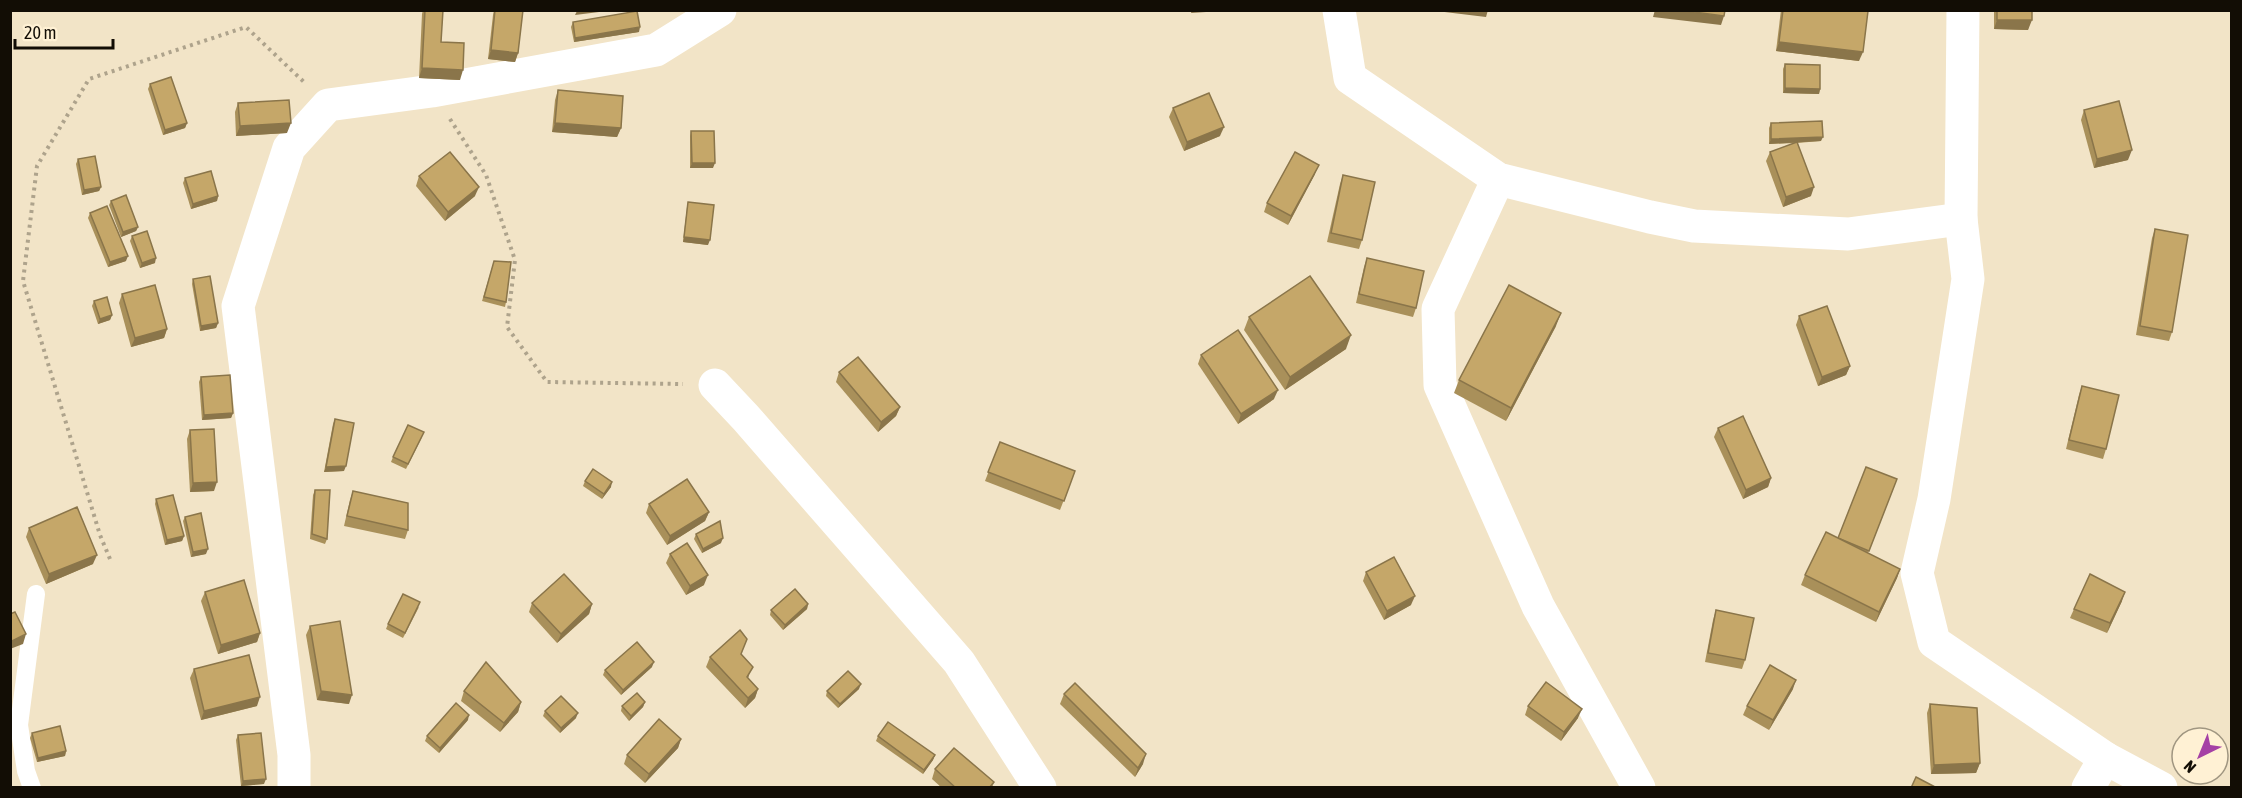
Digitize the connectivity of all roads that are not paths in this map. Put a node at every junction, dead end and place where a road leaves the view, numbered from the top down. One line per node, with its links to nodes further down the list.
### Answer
1 (720, 10): 10 (street)
2 (1340, 10): 4 (street)
3 (1963, 10): 5 (street)
4 (1498, 180): 5 (street); 12 (street)
5 (1961, 219): 8 (street)
6 (715, 385): 11 (street)
7 (36, 594): 9 (lane)
8 (2105, 758): 13 (street); 14 (street)
9 (32, 788)
10 (294, 788)
11 (1040, 788)
12 (1639, 788)
13 (2088, 788)
14 (2161, 788)

